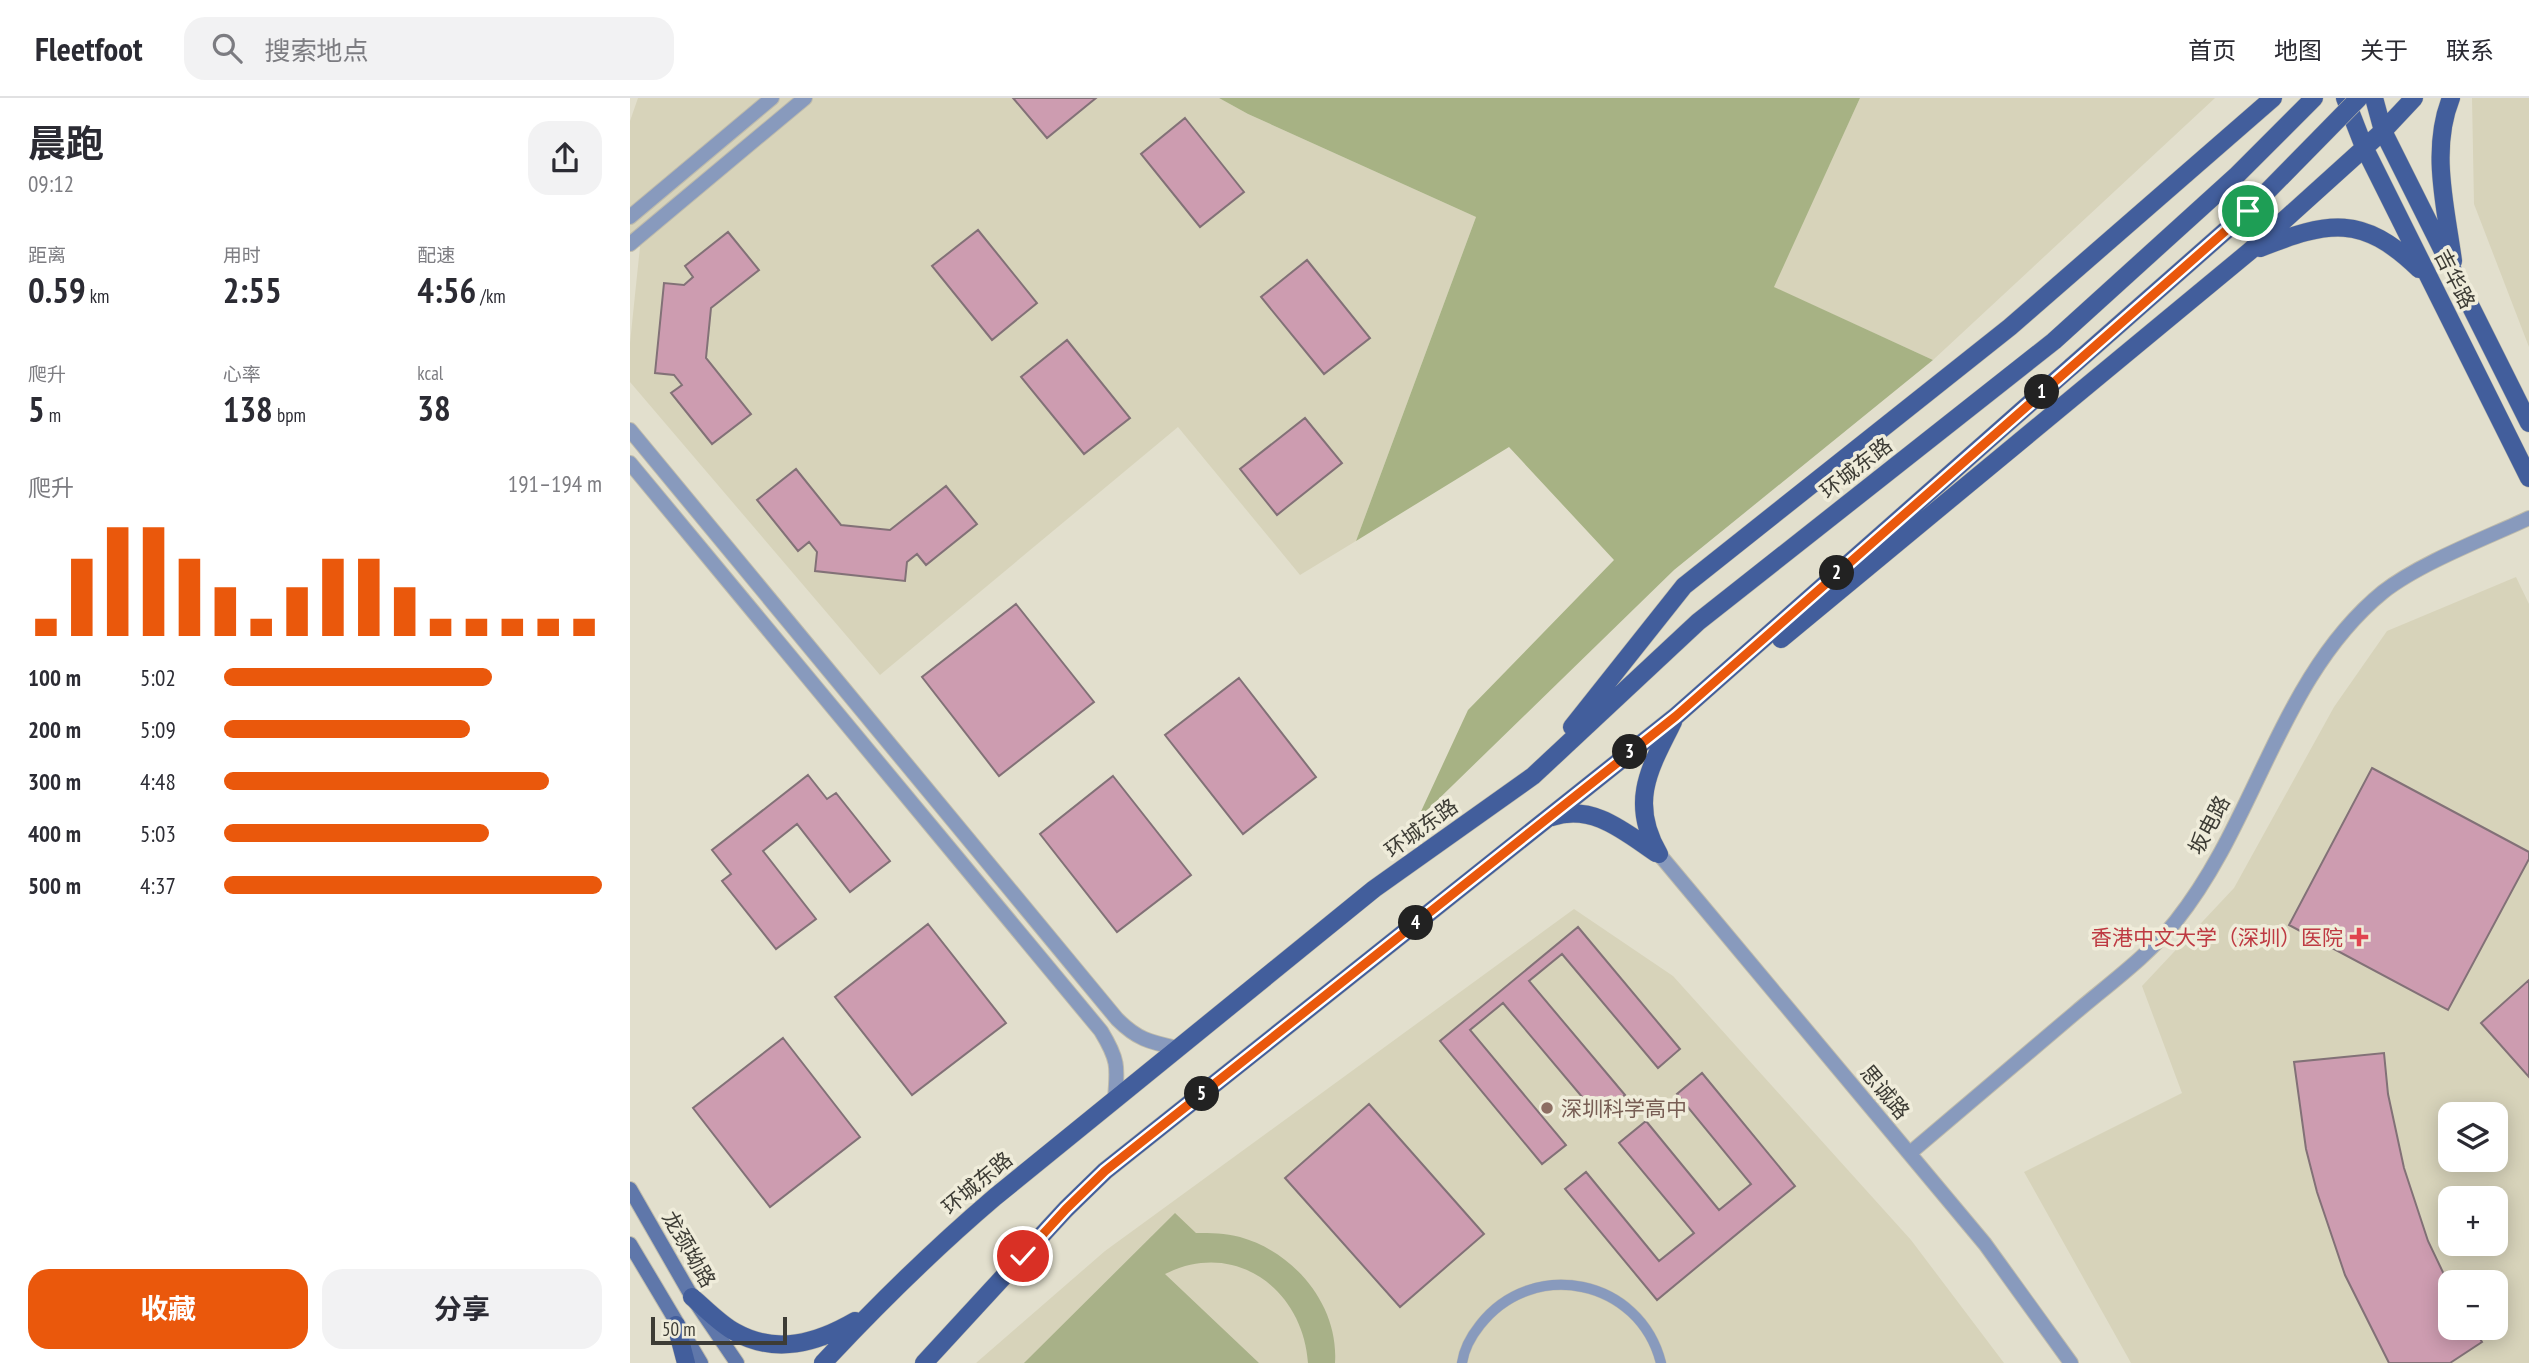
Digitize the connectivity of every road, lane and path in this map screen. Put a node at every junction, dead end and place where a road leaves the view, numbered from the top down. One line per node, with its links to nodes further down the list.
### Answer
1 (772, 98): 14 (street)
2 (805, 98): 15 (street)
3 (2250, 98): 12 (main road)
4 (2273, 98): 12 (main road)
5 (2314, 98): 25 (main road, 环城东路)
6 (2345, 98): 13 (main road, 吉华路)
7 (2359, 98): 24 (main road, bridge)
8 (2374, 98): 11 (main road, 吉华路)
9 (2414, 98): 11 (main road)
10 (2451, 98): 17 (main road)
11 (2383, 131): 13 (main road); 17 (main road, 吉华路)
12 (2220, 145): 25 (main road)
13 (2364, 147): 16 (main road); 18 (main road, 吉华路)
14 (630, 217)
15 (630, 244)
16 (2250, 251): 18 (main road); 24 (main road)
17 (2455, 275): 19 (main road, 吉华路)
18 (2430, 280): 22 (main road, 吉华路)
19 (2529, 423)
20 (630, 430): 28 (street)
21 (630, 463): 29 (street)
22 (2529, 478)
23 (2529, 517): 30 (street, 坂电路)
24 (1676, 716): 26 (main road); 27 (main road)
25 (1533, 776): 28 (main road, 环城东路)
26 (1545, 820): 27 (main road); 36 (main road)
27 (1658, 855): 30 (street, 思诚路)
28 (1177, 1048): 29 (main road, 环城东路)
29 (1115, 1098): 34 (main road, 环城东路)
30 (1910, 1153): 45 (street, 思诚路)
31 (630, 1189): 33 (main road, 龙颈坳路)
32 (630, 1244): 35 (main road)
33 (692, 1297): 34 (main road); 39 (main road, 龙颈坳路)
34 (870, 1312): 40 (main road, 环城东路)
35 (677, 1325): 37 (main road); 38 (main road)
36 (954, 1332): 41 (main road); 42 (main road)
37 (686, 1363)
38 (701, 1363)
39 (737, 1363)
40 (823, 1363)
41 (924, 1363)
42 (930, 1363)
43 (1462, 1363): 44 (lane)
44 (1661, 1363)
45 (2071, 1363)

